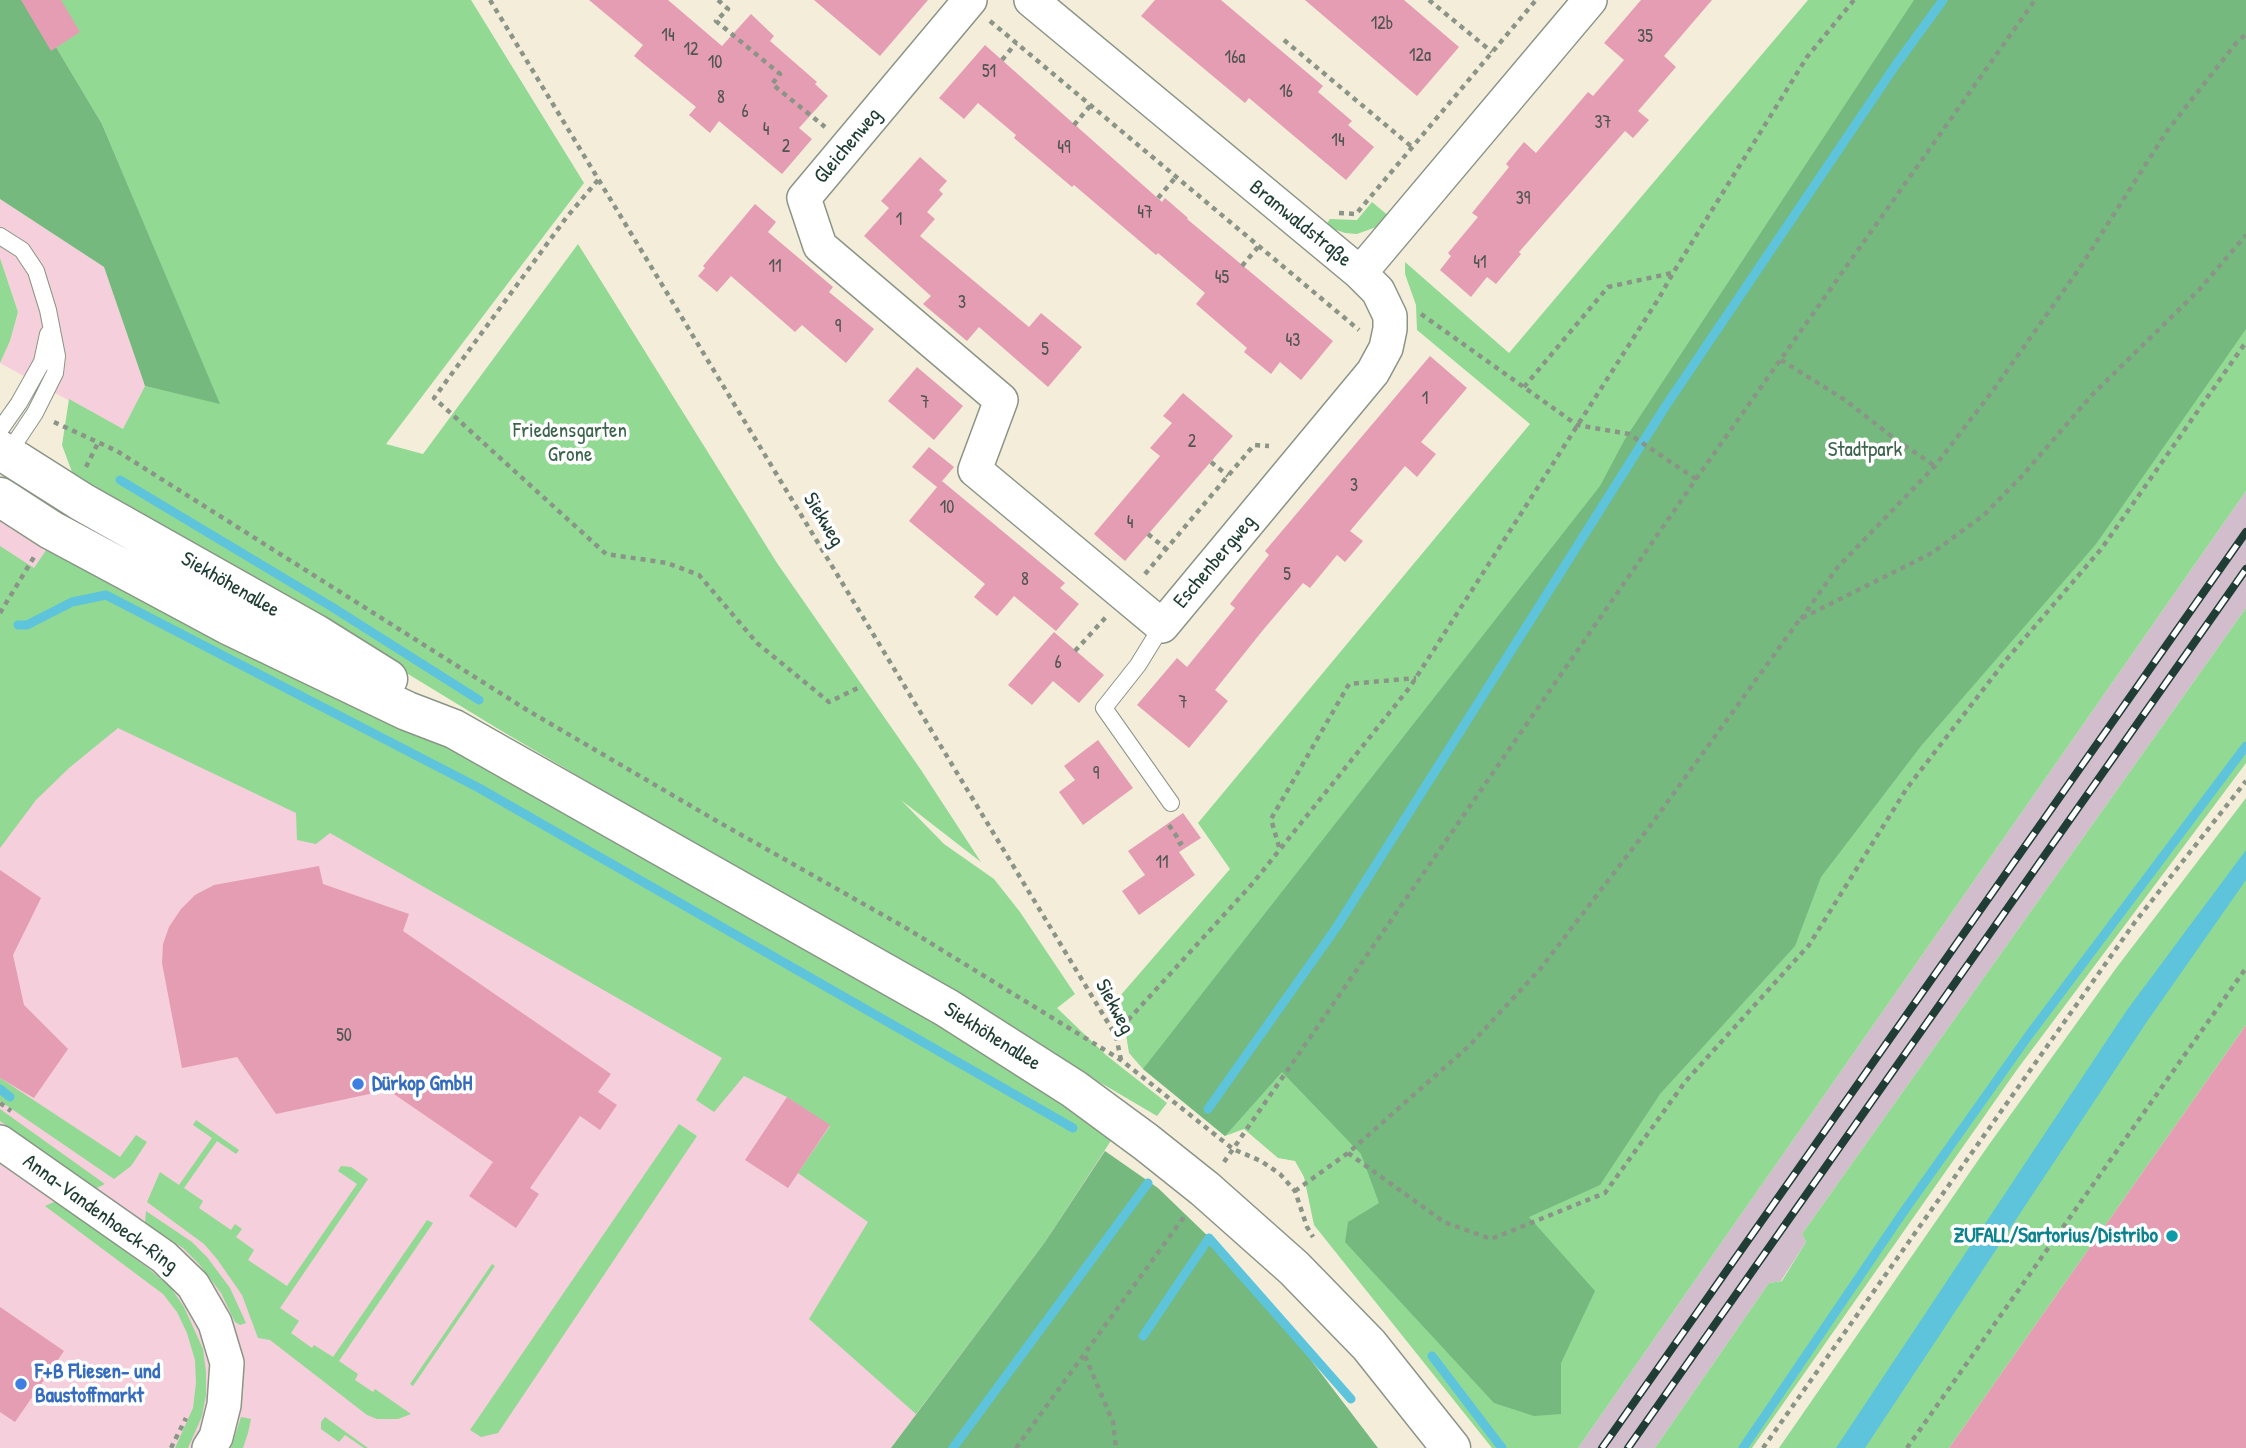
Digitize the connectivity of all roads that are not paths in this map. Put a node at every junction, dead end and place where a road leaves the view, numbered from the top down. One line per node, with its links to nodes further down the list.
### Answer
1 (1031, 0): 5 (street, Bramwaldstraße)
2 (1590, 0): 5 (street, Bramwaldstraße)
3 (969, 1): 7 (street, Gleichenweg)
4 (0, 236): 6 (lane)
5 (1360, 273): 10 (street, Eschenbergweg)
6 (48, 310): 8 (lane); 8 (lane)
7 (1001, 400): 10 (street, Eschenbergweg)
8 (2, 450): 11 (main road, Siekhöhenallee)
9 (0, 497): 11 (main road, Siekhöhenallee)
10 (1162, 626): 12 (lane)
11 (454, 729): 15 (main road, Siekhöhenallee)
12 (1171, 803)
13 (0, 1142): 14 (street, Anna-Vandenhoeck-Ring)
14 (209, 1448)
15 (1451, 1448)

